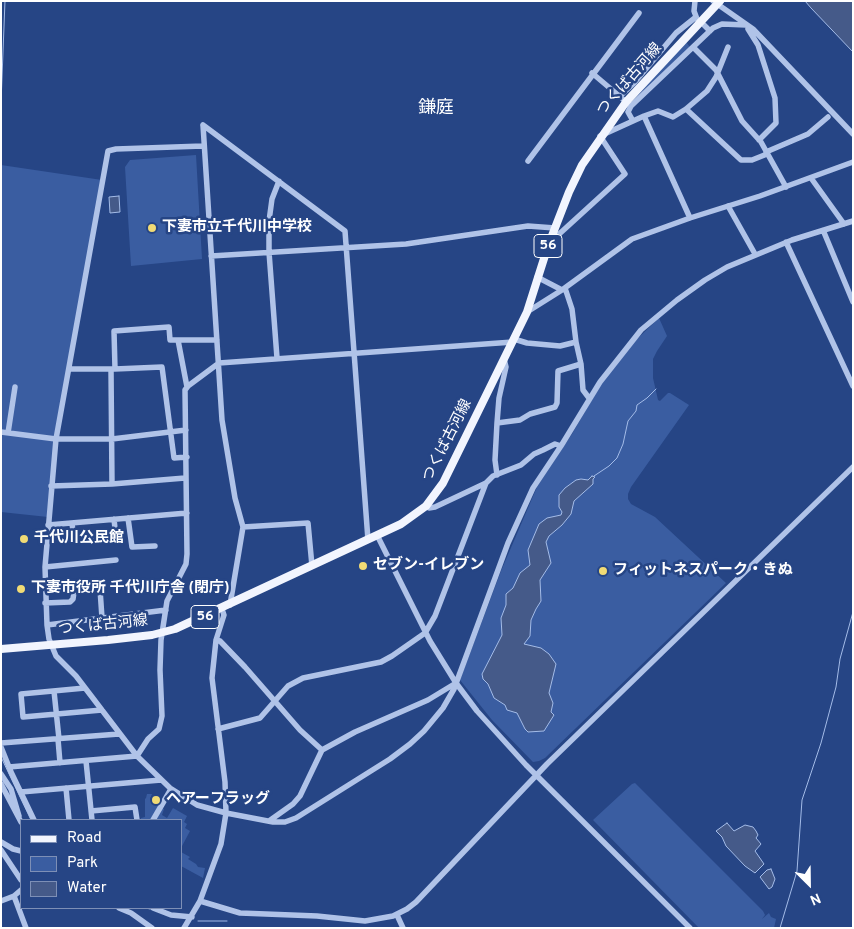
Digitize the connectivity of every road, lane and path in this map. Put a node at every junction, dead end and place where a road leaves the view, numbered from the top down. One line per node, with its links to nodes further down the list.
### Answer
1 (696, 1): 11 (street)
2 (717, 2): 5 (street); 12 (main road, つくば古河線 / 56)
3 (639, 12): 9 (street)
4 (704, 25): 6 (street)
5 (746, 25): 6 (street); 17 (street); 19 (street)
6 (710, 31): 7 (street)
7 (693, 47): 10 (street); 12 (street)
8 (728, 47): 10 (street)
9 (592, 73): 11 (street); 22 (street)
10 (717, 73): 13 (street); 19 (street)
11 (620, 96): 12 (street)
12 (629, 104): 16 (street); 18 (main road, つくば古河線 / 56)
13 (686, 109): 14 (street); 21 (street)
14 (644, 116): 16 (street); 28 (street)
15 (828, 117): 21 (street)
16 (633, 122): 18 (street)
17 (853, 134)
18 (600, 136): 31 (main road, つくば古河線 / 56); 33 (street)
19 (759, 140): 21 (street)
20 (203, 146): 25 (street); 38 (street); 52 (street)
21 (766, 153): 26 (street)
22 (528, 160)
23 (853, 162): 24 (street)
24 (811, 178): 26 (street); 30 (street)
25 (280, 181): 35 (street); 36 (street)
26 (786, 187): 27 (street)
27 (728, 206): 28 (street); 37 (street)
28 (690, 218): 40 (street)
29 (853, 221): 30 (street)
30 (844, 224): 32 (street)
31 (555, 228): 33 (main road, つくば古河線 / 56); 35 (street)
32 (823, 230): 34 (street); 41 (street)
33 (552, 236): 39 (main road, つくば古河線 / 56)
34 (786, 242): 37 (street); 54 (street)
35 (347, 247): 36 (street); 47 (street)
36 (269, 252): 38 (street); 48 (street)
37 (755, 254): 57 (street)
38 (211, 256): 44 (street)
39 (537, 277): 40 (street); 42 (main road, つくば古河線 / 56)
40 (564, 289): 42 (street); 46 (street)
41 (853, 302)
42 (527, 312): 45 (main road, つくば古河線 / 56)
43 (178, 340): 44 (street); 53 (street); 56 (street)
44 (218, 340): 50 (street)
45 (513, 341): 46 (street); 47 (street); 49 (main road, つくば古河線 / 56)
46 (576, 342): 51 (street)
47 (355, 353): 48 (street); 80 (street)
48 (277, 358): 50 (street)
49 (504, 359): 58 (street); 72 (main road, つくば古河線 / 56)
50 (219, 363): 56 (street); 78 (street)
51 (581, 364): 57 (street); 58 (street)
52 (69, 369): 53 (street); 62 (street)
53 (113, 370): 61 (street); 63 (street)
54 (853, 386)
55 (15, 387): 60 (street)
56 (187, 387): 59 (street)
57 (589, 398): 64 (street)
58 (497, 424): 67 (street)
59 (186, 430): 61 (street); 65 (street)
60 (4, 433): 62 (street)
61 (170, 433): 63 (street); 65 (street)
62 (56, 438): 63 (street); 71 (street)
63 (112, 440): 70 (street)
64 (561, 446): 67 (street); 95 (street)
65 (186, 457): 68 (street)
66 (853, 467): 111 (street)
67 (497, 475): 69 (street)
68 (185, 478): 70 (street); 73 (street)
69 (486, 483): 72 (street); 91 (street)
70 (112, 484): 71 (street)
71 (51, 486): 77 (street)
72 (426, 506): 79 (main road, つくば古河線 / 56)
73 (187, 513): 74 (street); 87 (street)
74 (128, 518): 75 (street); 81 (street)
75 (114, 519): 76 (street); 76 (street)
76 (72, 523): 77 (street)
77 (48, 525): 84 (street)
78 (243, 527): 83 (street); 86 (street)
79 (377, 536): 80 (main road, つくば古河線 / 56); 91 (street)
80 (368, 540): 83 (main road, つくば古河線 / 56)
81 (155, 546)
82 (116, 560): 84 (street)
83 (312, 566): 86 (main road, つくば古河線 / 56)
84 (44, 567): 85 (street)
85 (45, 603): 88 (street); 89 (street)
86 (226, 607): 90 (main road, つくば古河線 / 56); 92 (street)
87 (166, 610): 88 (street); 90 (street)
88 (102, 618): 89 (street)
89 (47, 625): 93 (street)
90 (162, 633): 93 (main road, つくば古河線 / 56); 106 (street)
91 (425, 633): 95 (street); 98 (street)
92 (216, 640): 98 (street); 101 (street)
93 (51, 645): 94 (main road, つくば古河線 / 56); 96 (street)
94 (1, 649)
95 (456, 683): 105 (street); 111 (street); 128 (street)
96 (85, 688): 97 (street); 99 (street)
97 (54, 690): 100 (street); 100 (street)
98 (275, 702): 101 (street); 105 (street)
99 (102, 710): 100 (street); 102 (street)
100 (56, 714): 103 (street)
101 (218, 729): 121 (street)
102 (119, 734): 103 (street); 106 (street)
103 (58, 739): 104 (street); 108 (street)
104 (1, 745): 109 (street)
105 (322, 750): 128 (street)
106 (137, 756): 107 (street); 112 (street)
107 (86, 761): 108 (street); 114 (street)
108 (60, 763): 109 (street)
109 (9, 767): 113 (street)
110 (1, 774): 117 (street)
111 (536, 775): 139 (street); 145 (street)
112 (161, 780): 114 (street); 118 (street)
113 (18, 786): 117 (street); 119 (street)
114 (88, 786): 116 (street); 120 (street)
115 (2, 787): 122 (street)
116 (66, 788): 119 (street); 124 (street)
117 (11, 789): 122 (street)
118 (171, 789): 121 (street); 127 (street)
119 (21, 792): 123 (street)
120 (91, 811): 125 (street); 126 (street)
121 (226, 814): 128 (street); 136 (street)
122 (20, 819)
123 (34, 819)
124 (70, 819)
125 (92, 819)
126 (136, 819)
127 (154, 819)
128 (269, 821)
129 (1, 842): 131 (street)
130 (1, 850): 132 (street)
131 (20, 851)
132 (20, 878)
133 (20, 891): 134 (street)
134 (14, 896): 135 (street); 142 (street)
135 (1, 901)
136 (200, 901): 139 (street); 140 (street)
137 (121, 909): 143 (street)
138 (156, 909): 140 (street)
139 (397, 914): 144 (street)
140 (192, 917): 141 (street)
141 (187, 927)
142 (26, 928)
143 (152, 928)
144 (403, 928)
145 (690, 928)

